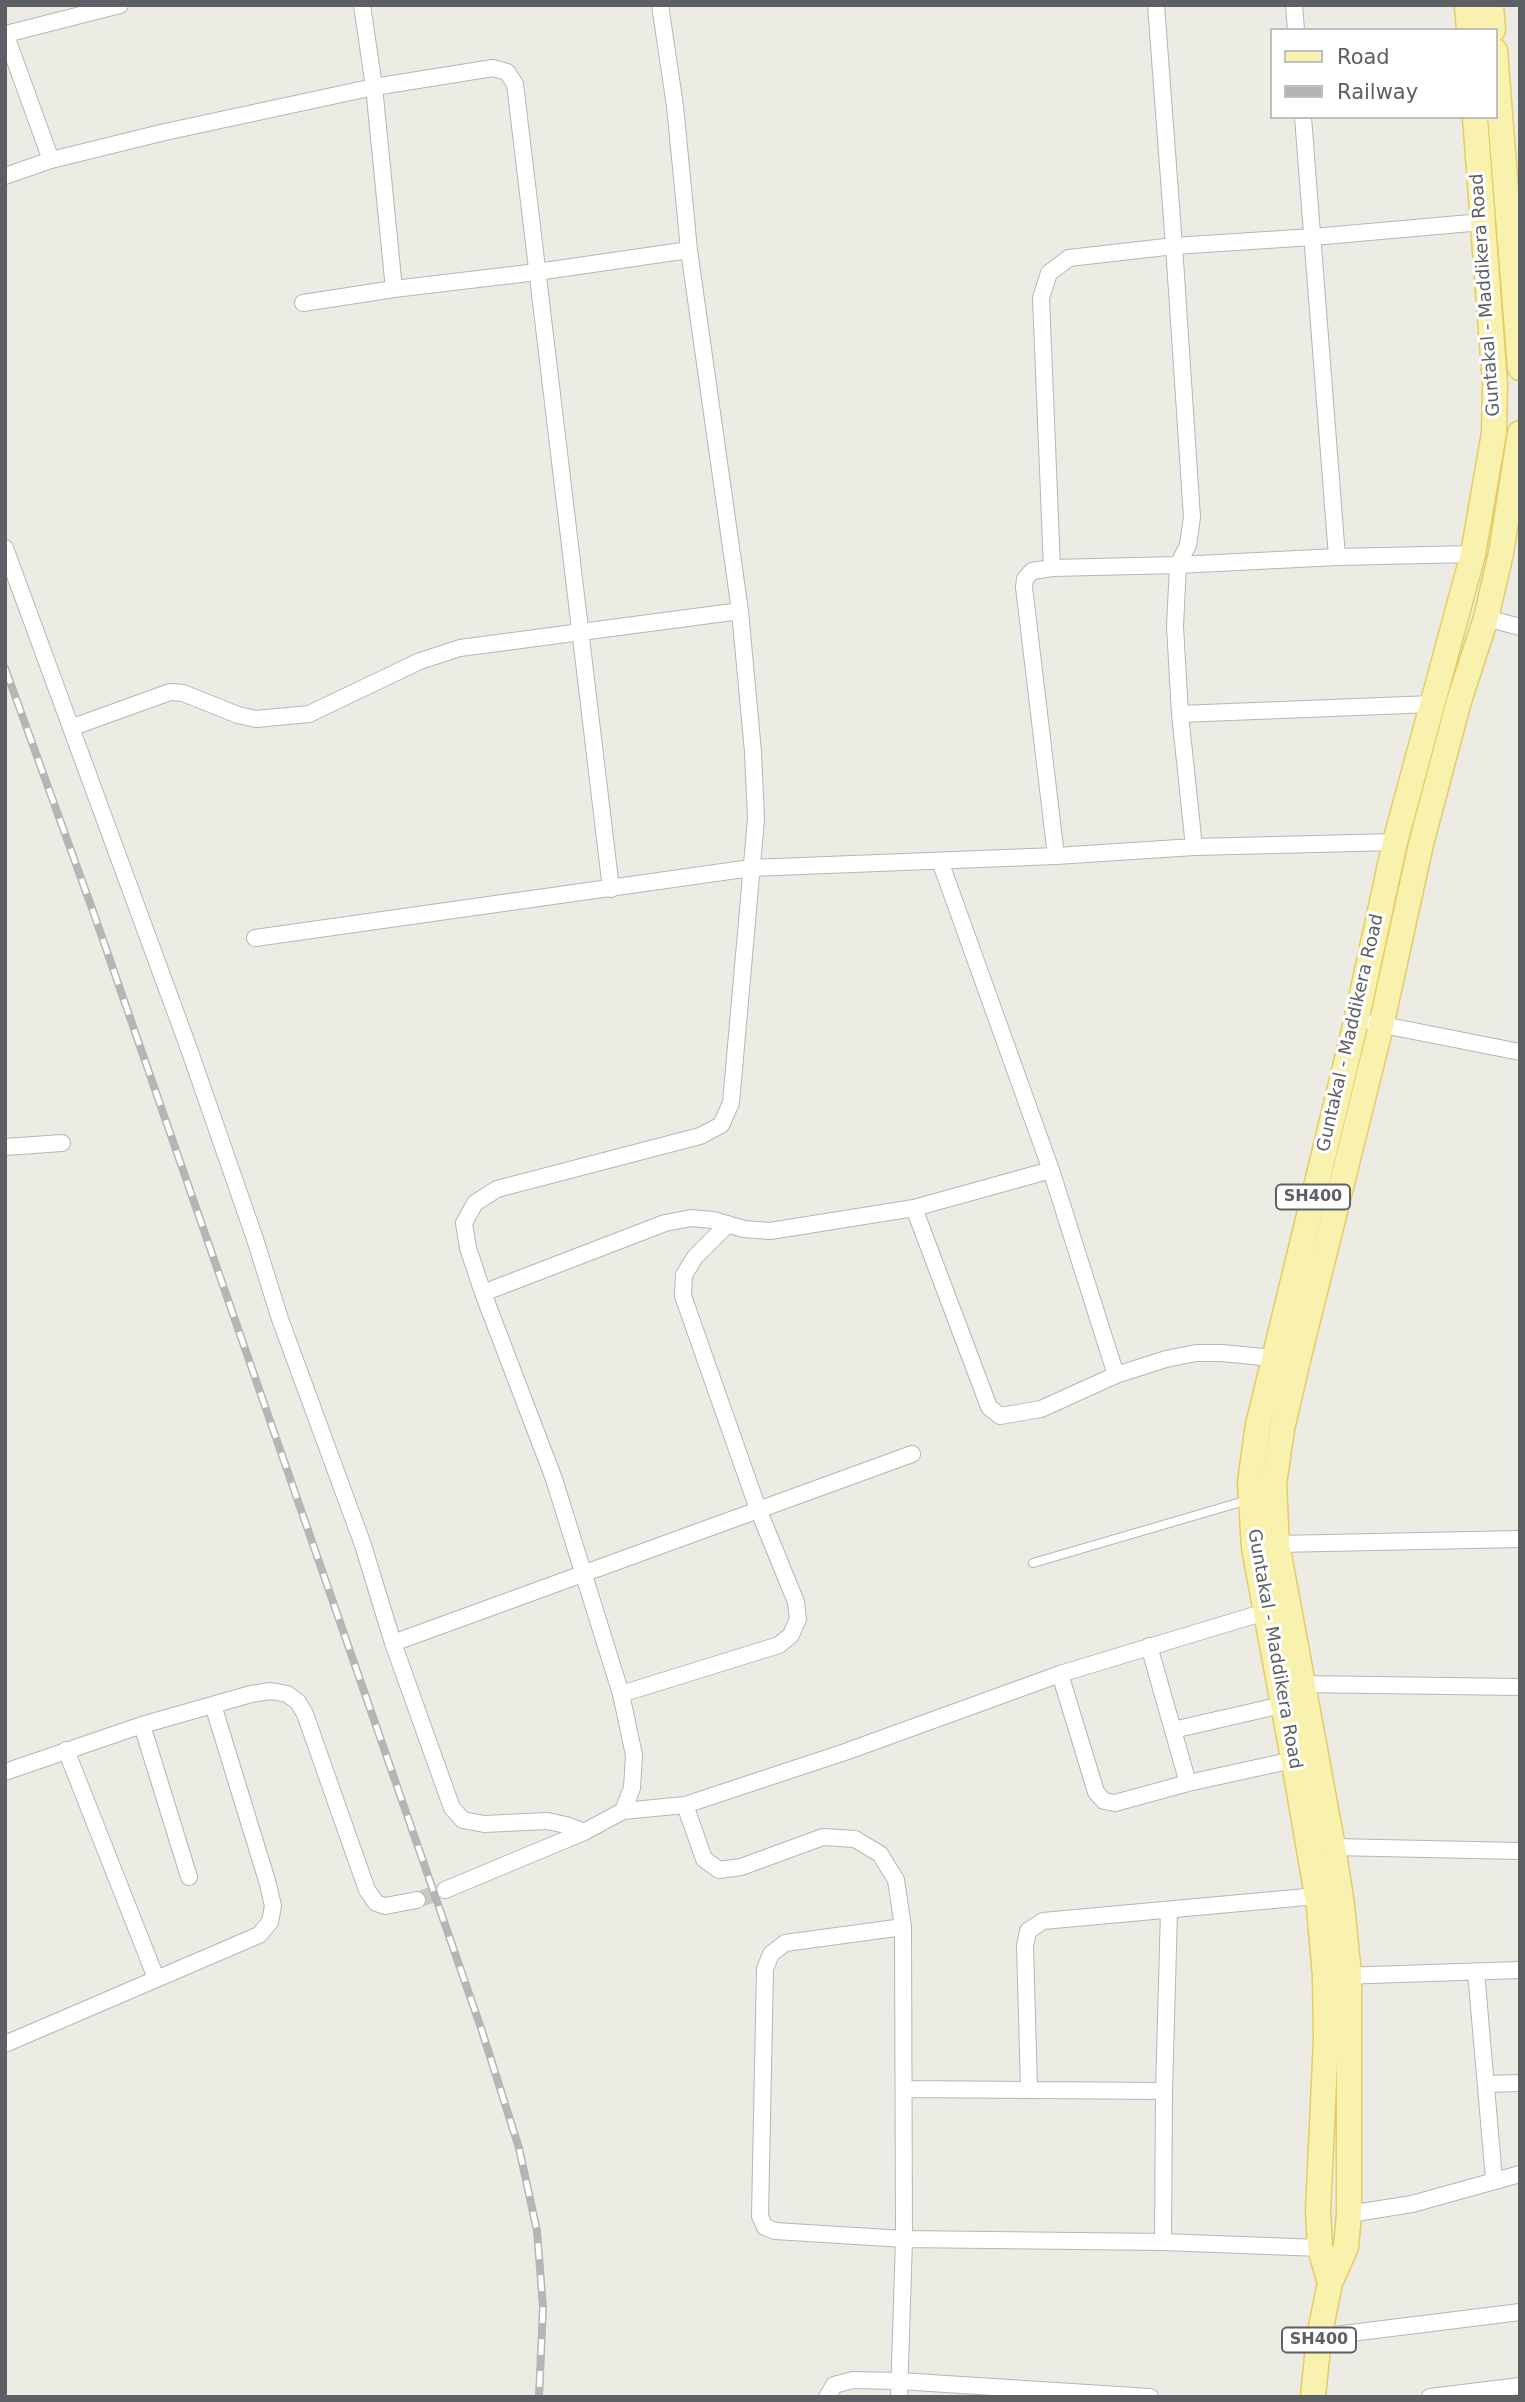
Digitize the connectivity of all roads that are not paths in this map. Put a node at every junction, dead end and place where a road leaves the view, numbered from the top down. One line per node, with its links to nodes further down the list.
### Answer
1 (120, 5): 11 (street)
2 (362, 5): 14 (street)
3 (660, 5): 22 (street)
4 (1156, 5): 21 (street)
5 (1294, 5): 8 (street)
6 (1467, 5): 9 (main road)
7 (1491, 5): 10 (main road)
8 (1296, 28)
9 (1469, 28)
10 (1493, 28)
11 (6, 34): 12 (street)
12 (12, 70): 17 (street)
13 (1497, 72): 25 (main road, Guntakal - Maddikera Road)
14 (374, 88): 17 (street); 23 (street); 26 (street)
15 (1303, 119): 20 (street)
16 (1475, 119): 19 (main road, Guntakal - Maddikera Road / SH400)
17 (51, 160): 18 (street)
18 (5, 176)
19 (1482, 222): 20 (street); 24 (main road, Guntakal - Maddikera Road / SH400)
20 (1313, 237): 21 (street); 32 (street)
21 (1174, 246): 33 (street); 34 (street)
22 (690, 250): 23 (street); 35 (street)
23 (537, 272): 26 (street); 38 (street)
24 (1486, 277): 25 (street); 31 (main road, Guntakal - Maddikera Road / SH400)
25 (1517, 279): 28 (main road, Guntakal - Maddikera Road)
26 (394, 289): 27 (street)
27 (303, 303)
28 (1520, 368)
29 (1520, 433): 36 (main road, Guntakal - Maddikera Road / SH400)
30 (5, 548): 41 (street)
31 (1472, 554): 32 (street); 39 (main road, Guntakal - Maddikera Road / SH400)
32 (1338, 556): 33 (street)
33 (1178, 565): 34 (street); 40 (street)
34 (1052, 568): 44 (street)
35 (740, 611): 38 (street); 46 (street)
36 (1486, 618): 37 (street); 50 (main road, Guntakal - Maddikera Road / SH400)
37 (1520, 627)
38 (580, 630): 41 (street); 47 (street)
39 (1432, 704): 40 (street); 42 (main road, Guntakal - Maddikera Road / SH400)
40 (1180, 714): 43 (street)
41 (73, 727): 68 (street)
42 (1395, 842): 43 (street); 49 (main road, Guntakal - Maddikera Road / SH400)
43 (1194, 847): 44 (street)
44 (1056, 856): 45 (street)
45 (940, 861): 46 (street); 54 (street)
46 (751, 868): 47 (street); 57 (street)
47 (611, 889): 48 (street)
48 (255, 938)
49 (1357, 1018): 50 (street); 58 (main road, Guntakal - Maddikera Road / SH400)
50 (1381, 1026): 51 (street); 64 (main road, Guntakal - Maddikera Road / SH400)
51 (1520, 1052)
52 (62, 1143): 53 (street)
53 (5, 1147)
54 (1051, 1170): 55 (street); 59 (street)
55 (914, 1208): 56 (street); 59 (street)
56 (728, 1224): 57 (street); 62 (street)
57 (483, 1293): 66 (street)
58 (1273, 1358): 59 (street); 61 (main road, Guntakal - Maddikera Road / SH400)
59 (1116, 1376)
60 (912, 1454): 62 (street)
61 (1250, 1499): 65 (lane); 67 (main road, Guntakal - Maddikera Road / SH400)
62 (758, 1509): 66 (street); 73 (street)
63 (1520, 1539): 64 (street)
64 (1277, 1545): 71 (main road, Guntakal - Maddikera Road / SH400)
65 (1033, 1563)
66 (583, 1573): 68 (street); 73 (street)
67 (1265, 1612): 69 (street); 75 (main road, Guntakal - Maddikera Road / SH400)
68 (393, 1643): 84 (street)
69 (1149, 1646): 70 (street); 77 (street)
70 (1060, 1674): 81 (street); 82 (street)
71 (1302, 1684): 72 (street); 85 (main road, Guntakal - Maddikera Road / SH400)
72 (1520, 1687)
73 (621, 1694): 83 (street)
74 (213, 1704): 76 (street); 90 (street); 96 (street)
75 (1282, 1705): 77 (street); 79 (main road, Guntakal - Maddikera Road / SH400)
76 (142, 1725): 78 (street); 87 (street)
77 (1173, 1730): 81 (street)
78 (66, 1750): 80 (street); 96 (street)
79 (1293, 1760): 81 (street); 89 (main road, Guntakal - Maddikera Road / SH400)
80 (5, 1772)
81 (1188, 1783)
82 (684, 1805): 83 (street); 92 (street)
83 (623, 1811): 84 (street)
84 (584, 1832): 88 (street)
85 (1333, 1847): 86 (street); 95 (main road, Guntakal - Maddikera Road / SH400)
86 (1520, 1850)
87 (189, 1877)
88 (445, 1890)
89 (1317, 1896): 91 (street); 95 (main road, Guntakal - Maddikera Road / SH400)
90 (417, 1900)
91 (1169, 1911): 100 (street); 102 (street)
92 (903, 1927): 101 (street); 106 (street)
93 (1520, 1970): 94 (street)
94 (1476, 1972): 95 (street); 99 (street)
95 (1337, 1976): 105 (main road, Guntakal - Maddikera Road / SH400); 108 (main road, Guntakal - Maddikera Road / SH400)
96 (156, 1978): 97 (street)
97 (5, 2044)
98 (1520, 2082): 99 (street)
99 (1486, 2084): 104 (street)
100 (1029, 2089): 101 (street); 102 (street)
101 (904, 2090): 106 (street)
102 (1164, 2091): 107 (street)
103 (1520, 2174): 104 (street)
104 (1494, 2179): 105 (street)
105 (1349, 2214): 109 (main road, Guntakal - Maddikera Road / SH400)
106 (904, 2239): 107 (street); 113 (street)
107 (1163, 2242): 108 (street)
108 (1320, 2248): 109 (main road, Guntakal - Maddikera Road / SH400)
109 (1329, 2283): 111 (main road, Guntakal - Maddikera Road / SH400)
110 (1520, 2312): 111 (street)
111 (1319, 2337): 119 (main road, Guntakal - Maddikera Road / SH400)
112 (1520, 2386): 116 (street)
113 (899, 2389): 114 (street); 117 (street)
114 (978, 2392): 115 (street)
115 (1077, 2395): 118 (street)
116 (1469, 2395): 120 (street)
117 (827, 2397)
118 (1150, 2397)
119 (1313, 2397)
120 (1430, 2397)

